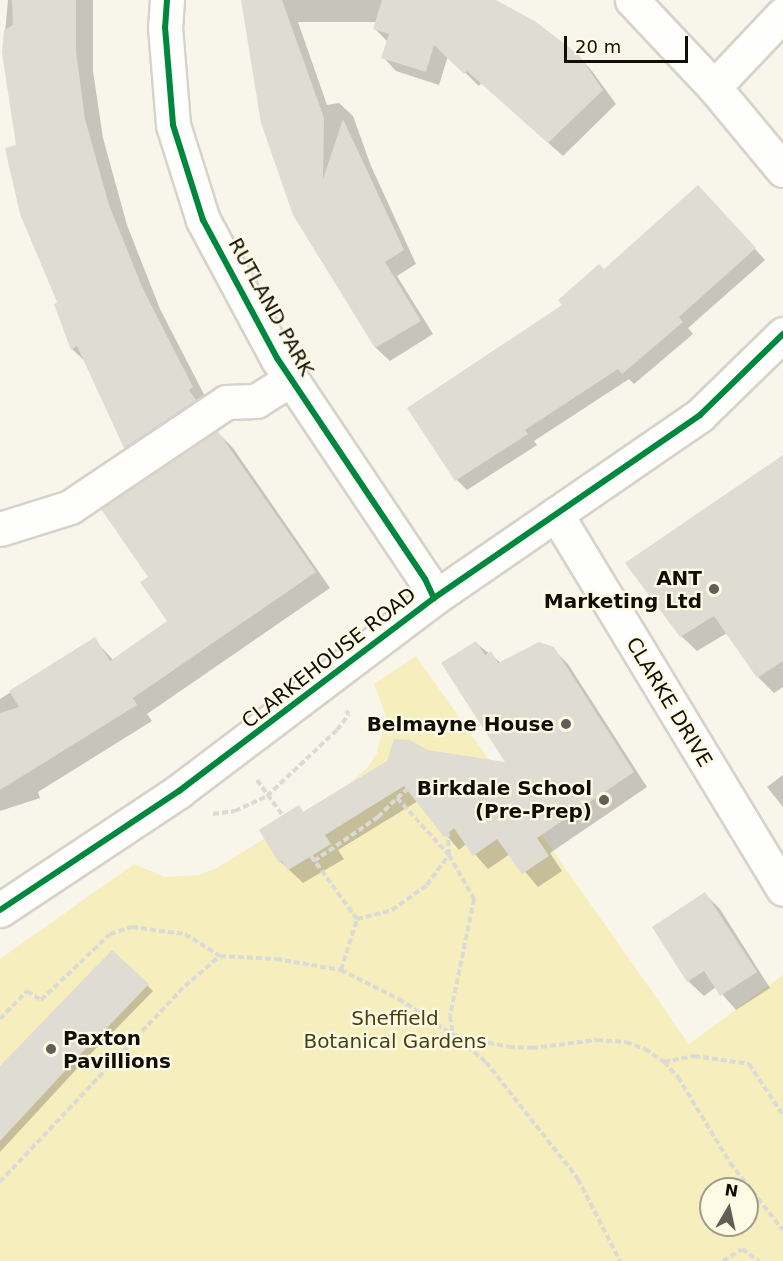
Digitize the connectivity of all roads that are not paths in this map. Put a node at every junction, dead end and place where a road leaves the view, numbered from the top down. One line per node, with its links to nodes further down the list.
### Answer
1 (167, 0): 7 (street, RUTLAND PARK)
2 (632, 0): 4 (street)
3 (783, 14): 4 (street)
4 (714, 87): 5 (street)
5 (783, 170)
6 (783, 334): 8 (street, CLARKEHOUSE ROAD)
7 (291, 379): 9 (street); 10 (street, RUTLAND PARK)
8 (556, 514): 10 (street, CLARKEHOUSE ROAD); 11 (street, CLARKE DRIVE)
9 (0, 529)
10 (434, 598): 12 (street, CLARKEHOUSE ROAD)
11 (783, 890)
12 (0, 910)

